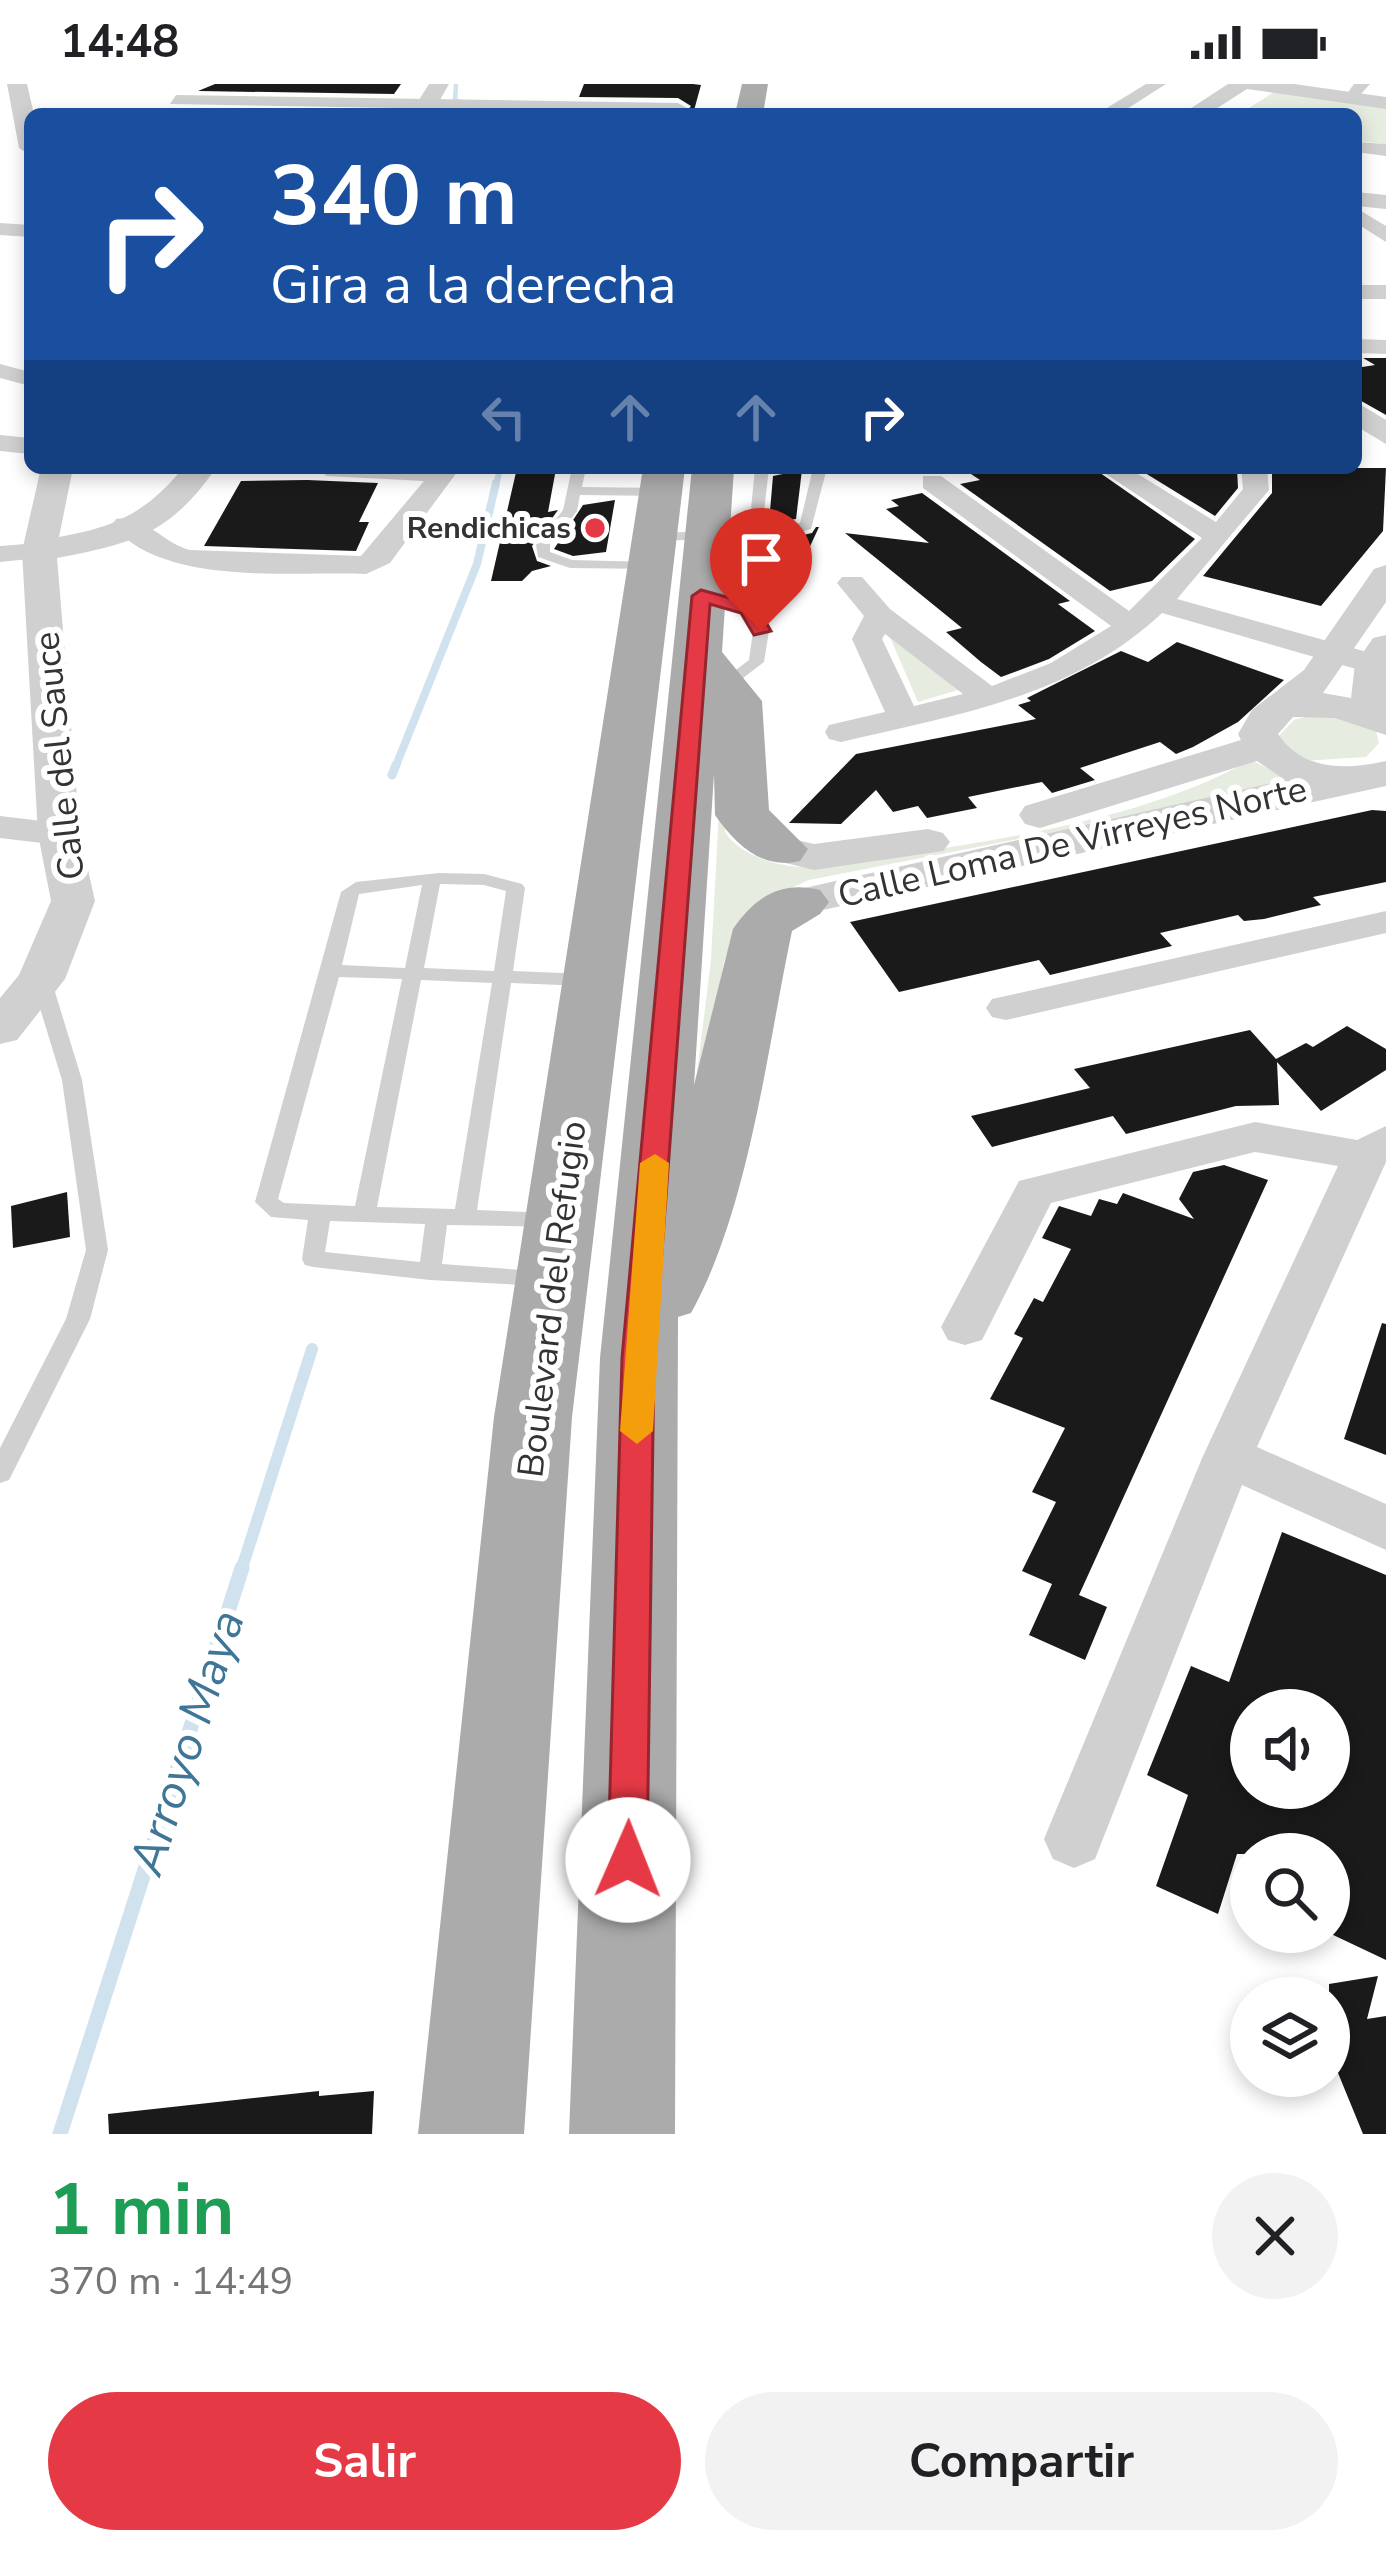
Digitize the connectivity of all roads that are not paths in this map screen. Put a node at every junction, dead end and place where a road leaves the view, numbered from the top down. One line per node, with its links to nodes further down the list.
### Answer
1 (190, 84): 8 (street)
2 (1157, 84): 10 (street)
3 (1263, 84): 4 (street); 11 (street); 12 (street)
4 (1351, 90): 6 (street)
5 (13, 95): 13 (street)
6 (1386, 100)
7 (432, 103): 8 (street); 9 (street)
8 (170, 107)
9 (678, 108)
10 (1113, 108)
11 (1207, 108)
12 (1228, 108)
13 (24, 128)
14 (1362, 398): 16 (street)
15 (1362, 416): 17 (street)
16 (1386, 416)
17 (1386, 435)
18 (54, 474): 31 (street, Calle del Sauce)
19 (172, 474): 29 (street)
20 (195, 474): 29 (street)
21 (443, 474): 29 (street)
22 (578, 474): 28 (lane)
23 (757, 474): 32 (lane)
24 (819, 474): 32 (lane)
25 (1120, 474): 30 (street)
26 (1255, 474): 30 (street)
27 (932, 482): 37 (street)
28 (575, 491): 32 (lane); 32 (lane)
29 (124, 531): 31 (street)
30 (1220, 537): 35 (street)
31 (20, 553): 48 (street, Calle del Sauce)
32 (694, 555): 49 (main road); 56 (main road, Boulevard del Refugio); 67 (main road)
33 (1386, 576): 38 (street)
34 (852, 584): 36 (street)
35 (1158, 603): 37 (street); 38 (street)
36 (878, 615): 40 (street); 42 (street)
37 (1130, 626): 40 (street)
38 (1335, 653): 39 (street); 41 (street)
39 (1380, 655): 43 (street)
40 (984, 695): 42 (street)
41 (1287, 706): 43 (street); 45 (street)
42 (903, 717): 44 (street)
43 (1377, 718)
44 (841, 732)
45 (1263, 746): 46 (street); 49 (street)
46 (1374, 776): 49 (street, Calle Loma De Virreyes Norte)
47 (0, 827): 48 (street)
48 (59, 834): 55 (street, Calle del Sauce)
49 (790, 875): 67 (main road)
50 (432, 881): 52 (lane); 53 (lane); 54 (lane)
51 (1386, 922): 57 (street)
52 (332, 971): 53 (lane); 60 (lane)
53 (413, 971): 54 (lane); 61 (lane)
54 (507, 976): 56 (lane); 63 (lane)
55 (41, 980): 58 (street, Calle del Sauce); 69 (lane)
56 (593, 981): 64 (main road, Boulevard del Refugio)
57 (1006, 1008)
58 (0, 1029)
59 (1375, 1148): 66 (street); 68 (street)
60 (320, 1213): 61 (lane); 65 (lane)
61 (364, 1214): 62 (lane)
62 (437, 1217): 63 (lane); 65 (lane)
63 (465, 1218): 64 (lane)
64 (556, 1250): 65 (lane); 72 (main road, Boulevard del Refugio)
65 (430, 1272)
66 (965, 1327)
67 (638, 1358): 73 (main road)
68 (1228, 1456): 70 (street); 71 (street)
69 (0, 1472)
70 (1386, 1528)
71 (1074, 1839)
72 (471, 2134)
73 (622, 2134)

